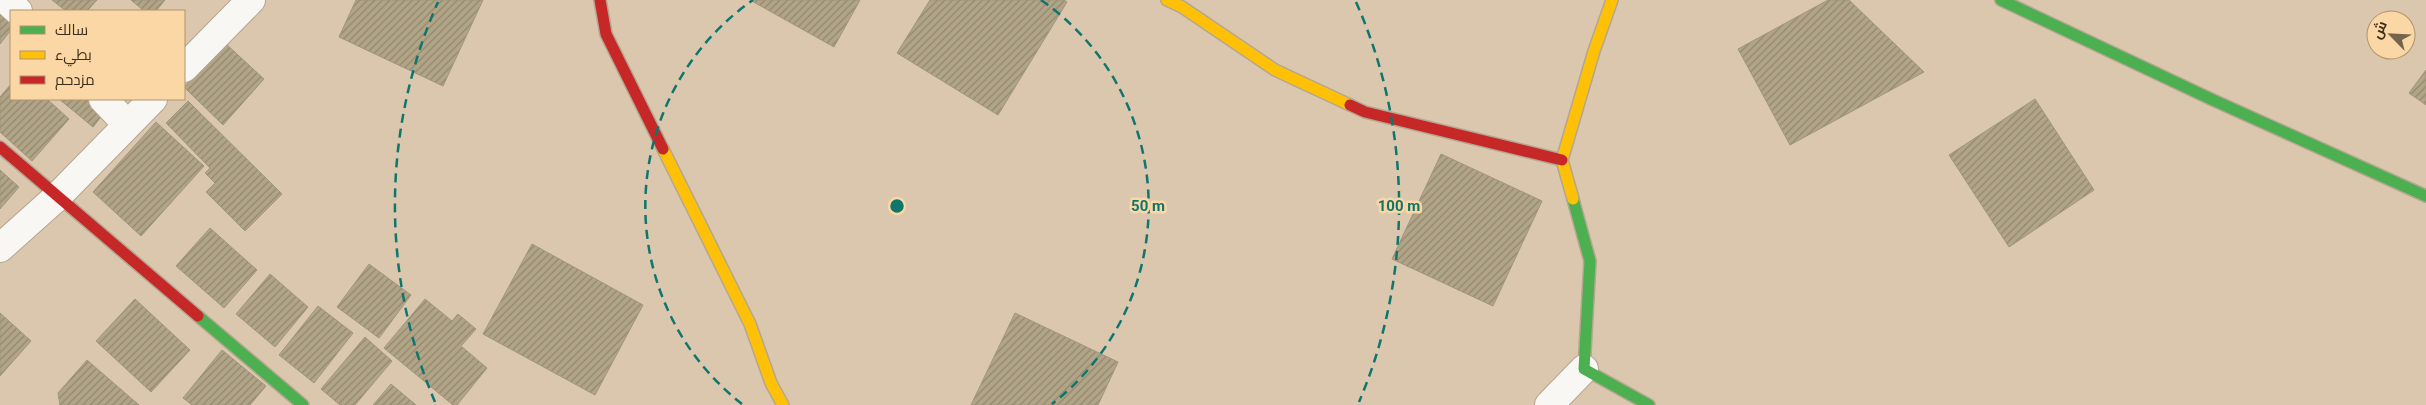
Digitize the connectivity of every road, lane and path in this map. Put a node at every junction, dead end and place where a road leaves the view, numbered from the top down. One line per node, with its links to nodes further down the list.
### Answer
1 (251, 0): 6 (street)
2 (600, 0): 18 (street)
3 (1166, 0): 11 (street)
4 (1612, 0): 11 (street)
5 (2001, 0): 12 (street)
6 (185, 67)
7 (104, 100): 9 (street)
8 (152, 100): 9 (street)
9 (127, 124): 13 (street)
10 (0, 147): 13 (street)
11 (1562, 160): 15 (street)
12 (2426, 196)
13 (57, 197): 14 (street); 17 (street)
14 (0, 248)
15 (1584, 369): 16 (street); 19 (street)
16 (1555, 403)
17 (302, 405)
18 (783, 405)
19 (1649, 405)

